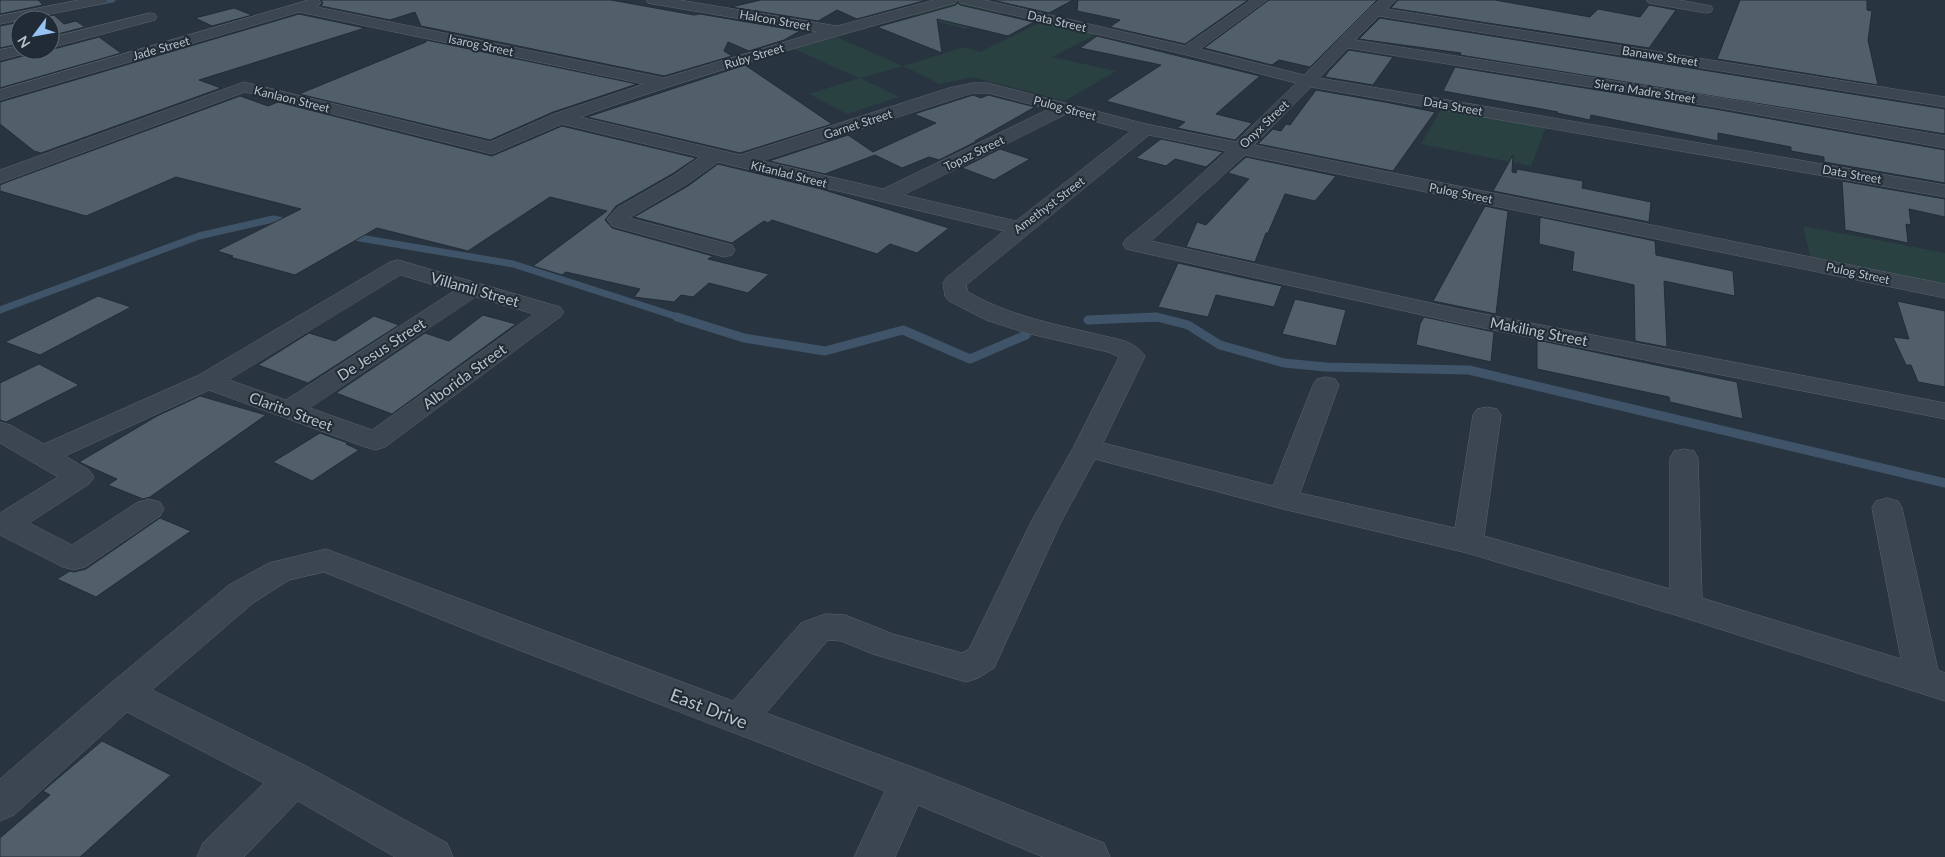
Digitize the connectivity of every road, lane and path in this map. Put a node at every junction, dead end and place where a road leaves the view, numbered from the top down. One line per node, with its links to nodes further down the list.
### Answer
1 (101, 0): 14 (street)
2 (323, 0): 12 (street, Jade Street)
3 (653, 0): 11 (street, Halcon Street)
4 (725, 0): 11 (street)
5 (950, 0): 16 (street, Ruby Street)
6 (965, 0): 20 (street, Data Street)
7 (1260, 0): 20 (street)
8 (1654, 0): 13 (street)
9 (135, 6): 18 (street)
10 (1382, 6): 19 (street, Onyx Street); 25 (street, Banawe Street)
11 (699, 7): 16 (street, Halcon Street)
12 (297, 8): 17 (street, Jade Street); 22 (street, Isarog Street)
13 (1706, 9)
14 (0, 20)
15 (175, 28): 17 (street)
16 (838, 31): 22 (street, Ruby Street)
17 (198, 37): 24 (street, Jade Street)
18 (60, 41)
19 (1344, 43): 21 (street, Onyx Street); 29 (street, Sierra Madre Street)
20 (1188, 51): 21 (street, Data Street)
21 (1308, 81): 30 (street, Onyx Street); 34 (street, Data Street)
22 (664, 82): 27 (street, Ruby Street)
23 (978, 87): 26 (street, Pulog Street); 32 (street, Garnet Street)
24 (0, 95)
25 (1945, 102)
26 (1064, 109): 28 (street, Pulog Street); 35 (street, Topaz Street)
27 (560, 118): 31 (street, Kitanlad Street); 33 (street, Kanlaon Street)
28 (1145, 129): 30 (street, Pulog Street); 36 (street, Amethyst Street)
29 (1945, 142)
30 (1238, 149): 37 (street, Onyx Street); 40 (street, Pulog Street)
31 (714, 156): 32 (street, Kitanlad Street); 38 (street)
32 (739, 162): 35 (street, Kitanlad Street)
33 (0, 177)
34 (1945, 190)
35 (884, 197): 36 (street, Kitanlad Street)
36 (1018, 228): 49 (street, Amethyst Street)
37 (1134, 244): 45 (street, Makiling Street)
38 (724, 250)
39 (473, 289): 41 (street, Villamil Street); 42 (street, Villamil Street); 44 (street, De Jesus Street)
40 (1945, 291)
41 (552, 312): 48 (street, Alborida Street)
42 (208, 380): 44 (street, Clarito Street); 50 (street)
43 (1326, 385): 52 (street)
44 (289, 410): 48 (street, Clarito Street)
45 (1945, 410)
46 (1487, 415): 55 (street)
47 (0, 431): 50 (street)
48 (375, 441)
49 (1087, 448): 52 (street); 59 (street)
50 (42, 456): 53 (street)
51 (1684, 458): 56 (street)
52 (1283, 499): 55 (street)
53 (149, 508)
54 (1887, 508): 57 (street)
55 (1468, 542): 56 (street)
56 (1686, 606): 57 (street)
57 (1934, 684)
58 (124, 693): 59 (street, East Drive); 60 (street); 62 (street)
59 (740, 719): 61 (street, East Drive)
60 (294, 778): 63 (street); 64 (street)
61 (909, 783): 65 (street); 66 (street, East Drive)
62 (0, 803)
63 (217, 857)
64 (433, 857)
65 (874, 857)
66 (1090, 857)

